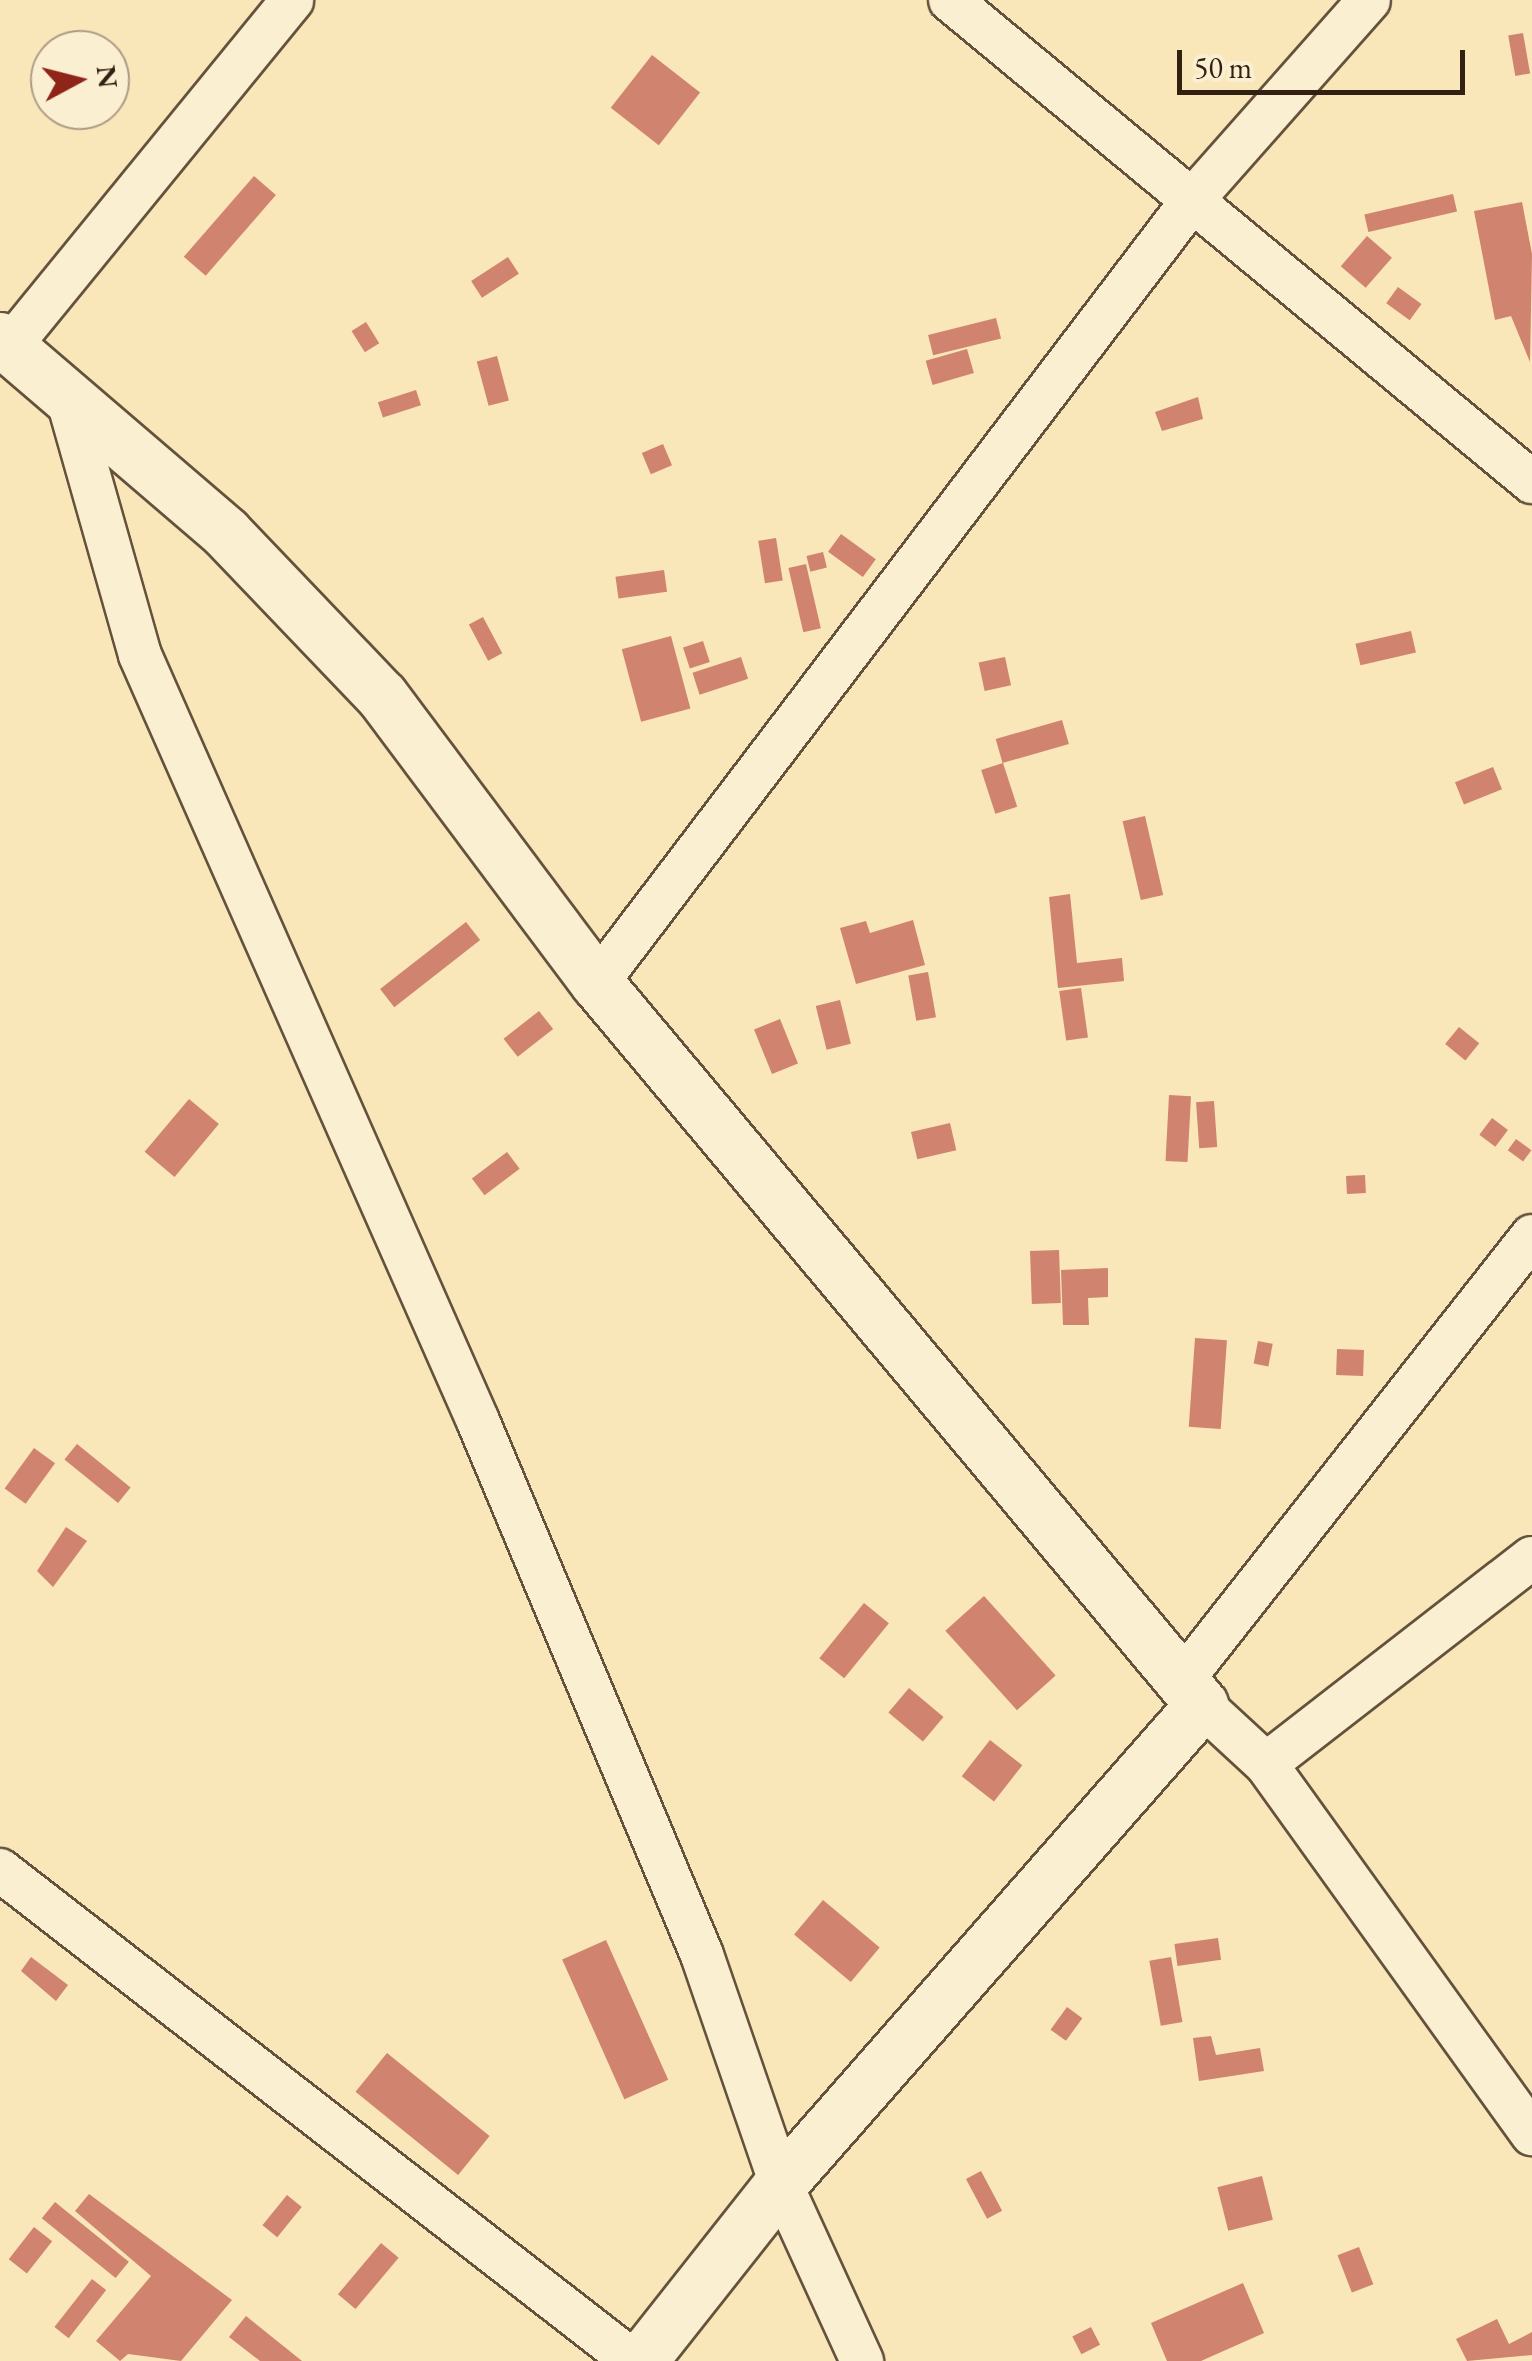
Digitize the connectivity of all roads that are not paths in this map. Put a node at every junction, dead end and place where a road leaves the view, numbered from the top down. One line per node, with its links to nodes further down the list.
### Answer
1 (292, 0): 5 (street)
2 (950, 0): 4 (street)
3 (1369, 0): 4 (street)
4 (1194, 198): 7 (street); 8 (street)
5 (4, 347): 6 (street)
6 (66, 397): 8 (street); 15 (street)
7 (1532, 482)
8 (597, 983): 11 (street)
9 (1532, 1236): 11 (street)
10 (1532, 1558): 12 (street)
11 (1191, 1694): 12 (street); 15 (street)
12 (1266, 1764): 14 (street)
13 (0, 1870): 16 (street)
14 (1532, 2134)
15 (782, 2184): 17 (street); 18 (street)
16 (633, 2361)
17 (641, 2361)
18 (862, 2361)

